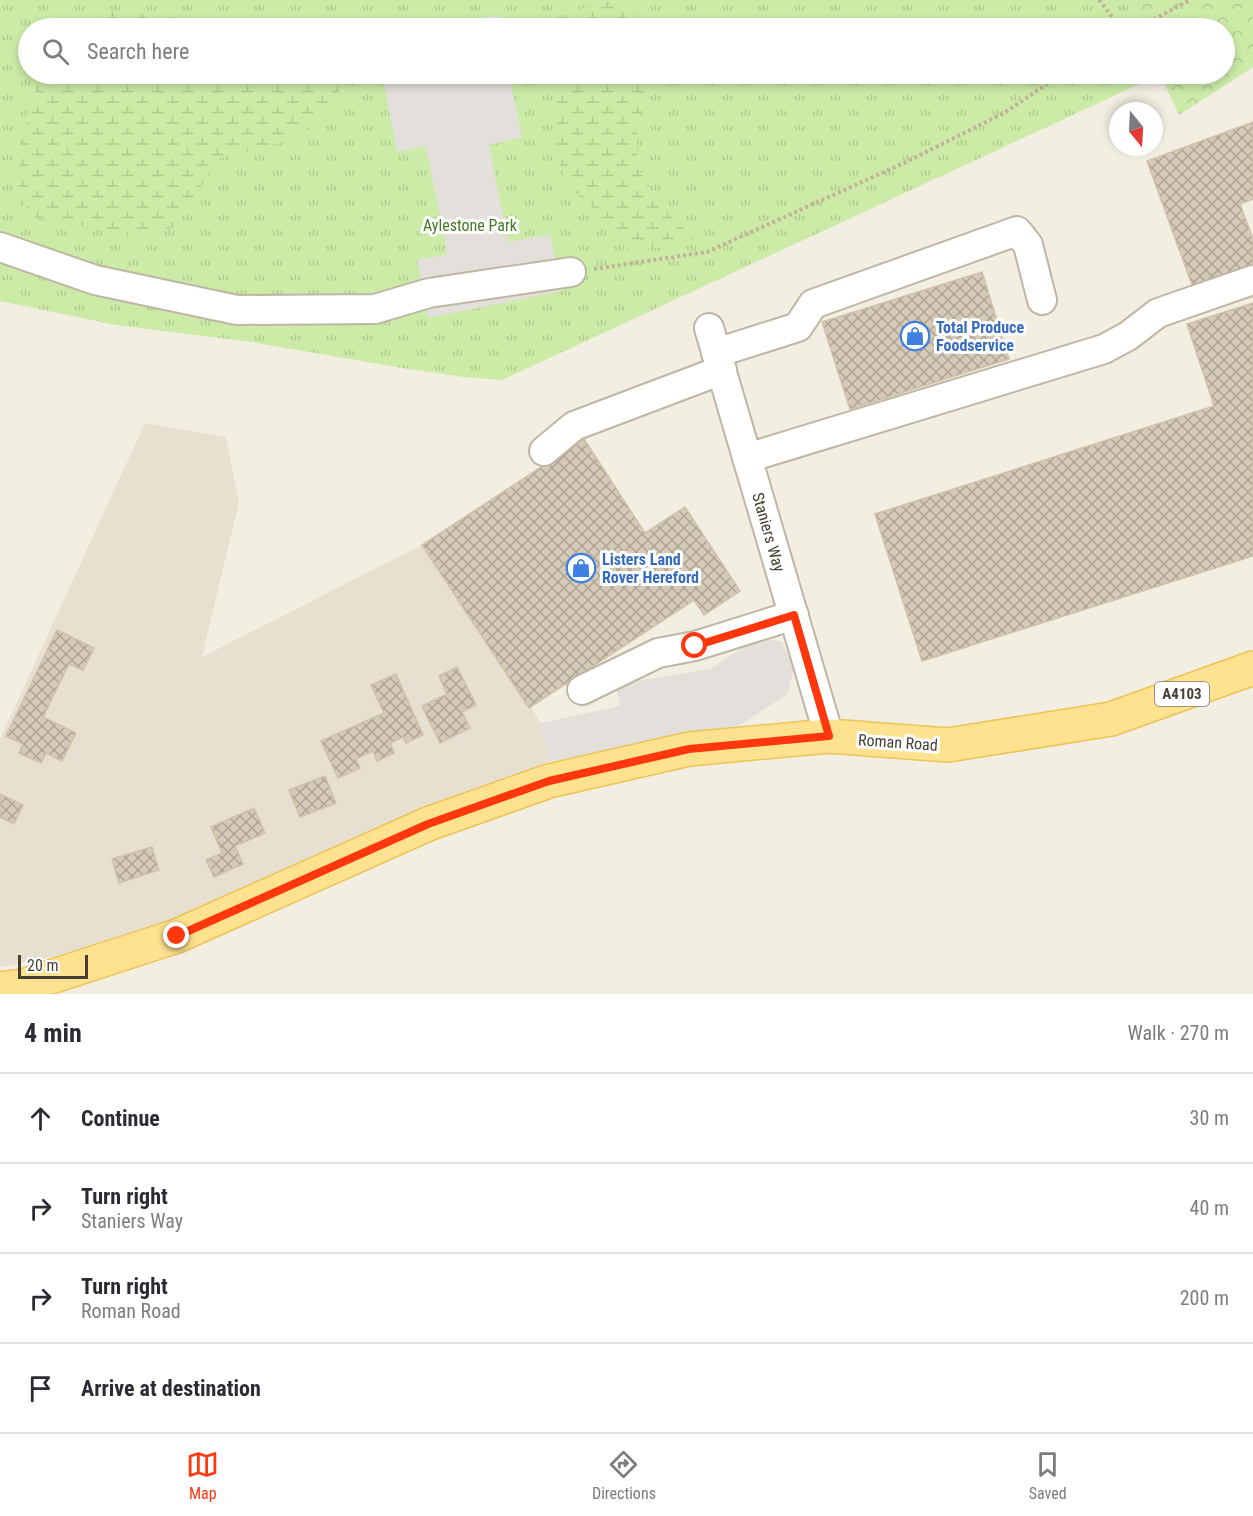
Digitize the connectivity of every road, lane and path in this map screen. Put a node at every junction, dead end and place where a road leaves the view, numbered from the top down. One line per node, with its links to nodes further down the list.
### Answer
1 (1099, 0): 3 (path)
2 (1190, 0): 4 (path)
3 (1113, 18)
4 (1157, 18)
5 (1047, 84): 7 (path)
6 (0, 246): 7 (lane)
7 (571, 272)
8 (1253, 280): 12 (lane)
9 (1042, 300): 10 (lane)
10 (716, 350): 11 (lane); 12 (lane, Staniers Way)
11 (544, 451)
12 (747, 458): 13 (lane, Staniers Way)
13 (794, 615): 15 (lane); 16 (lane, Staniers Way)
14 (1253, 668): 16 (main road, Roman Road / A4103)
15 (582, 690)
16 (829, 736): 17 (main road, Roman Road / A4103)
17 (0, 989)

